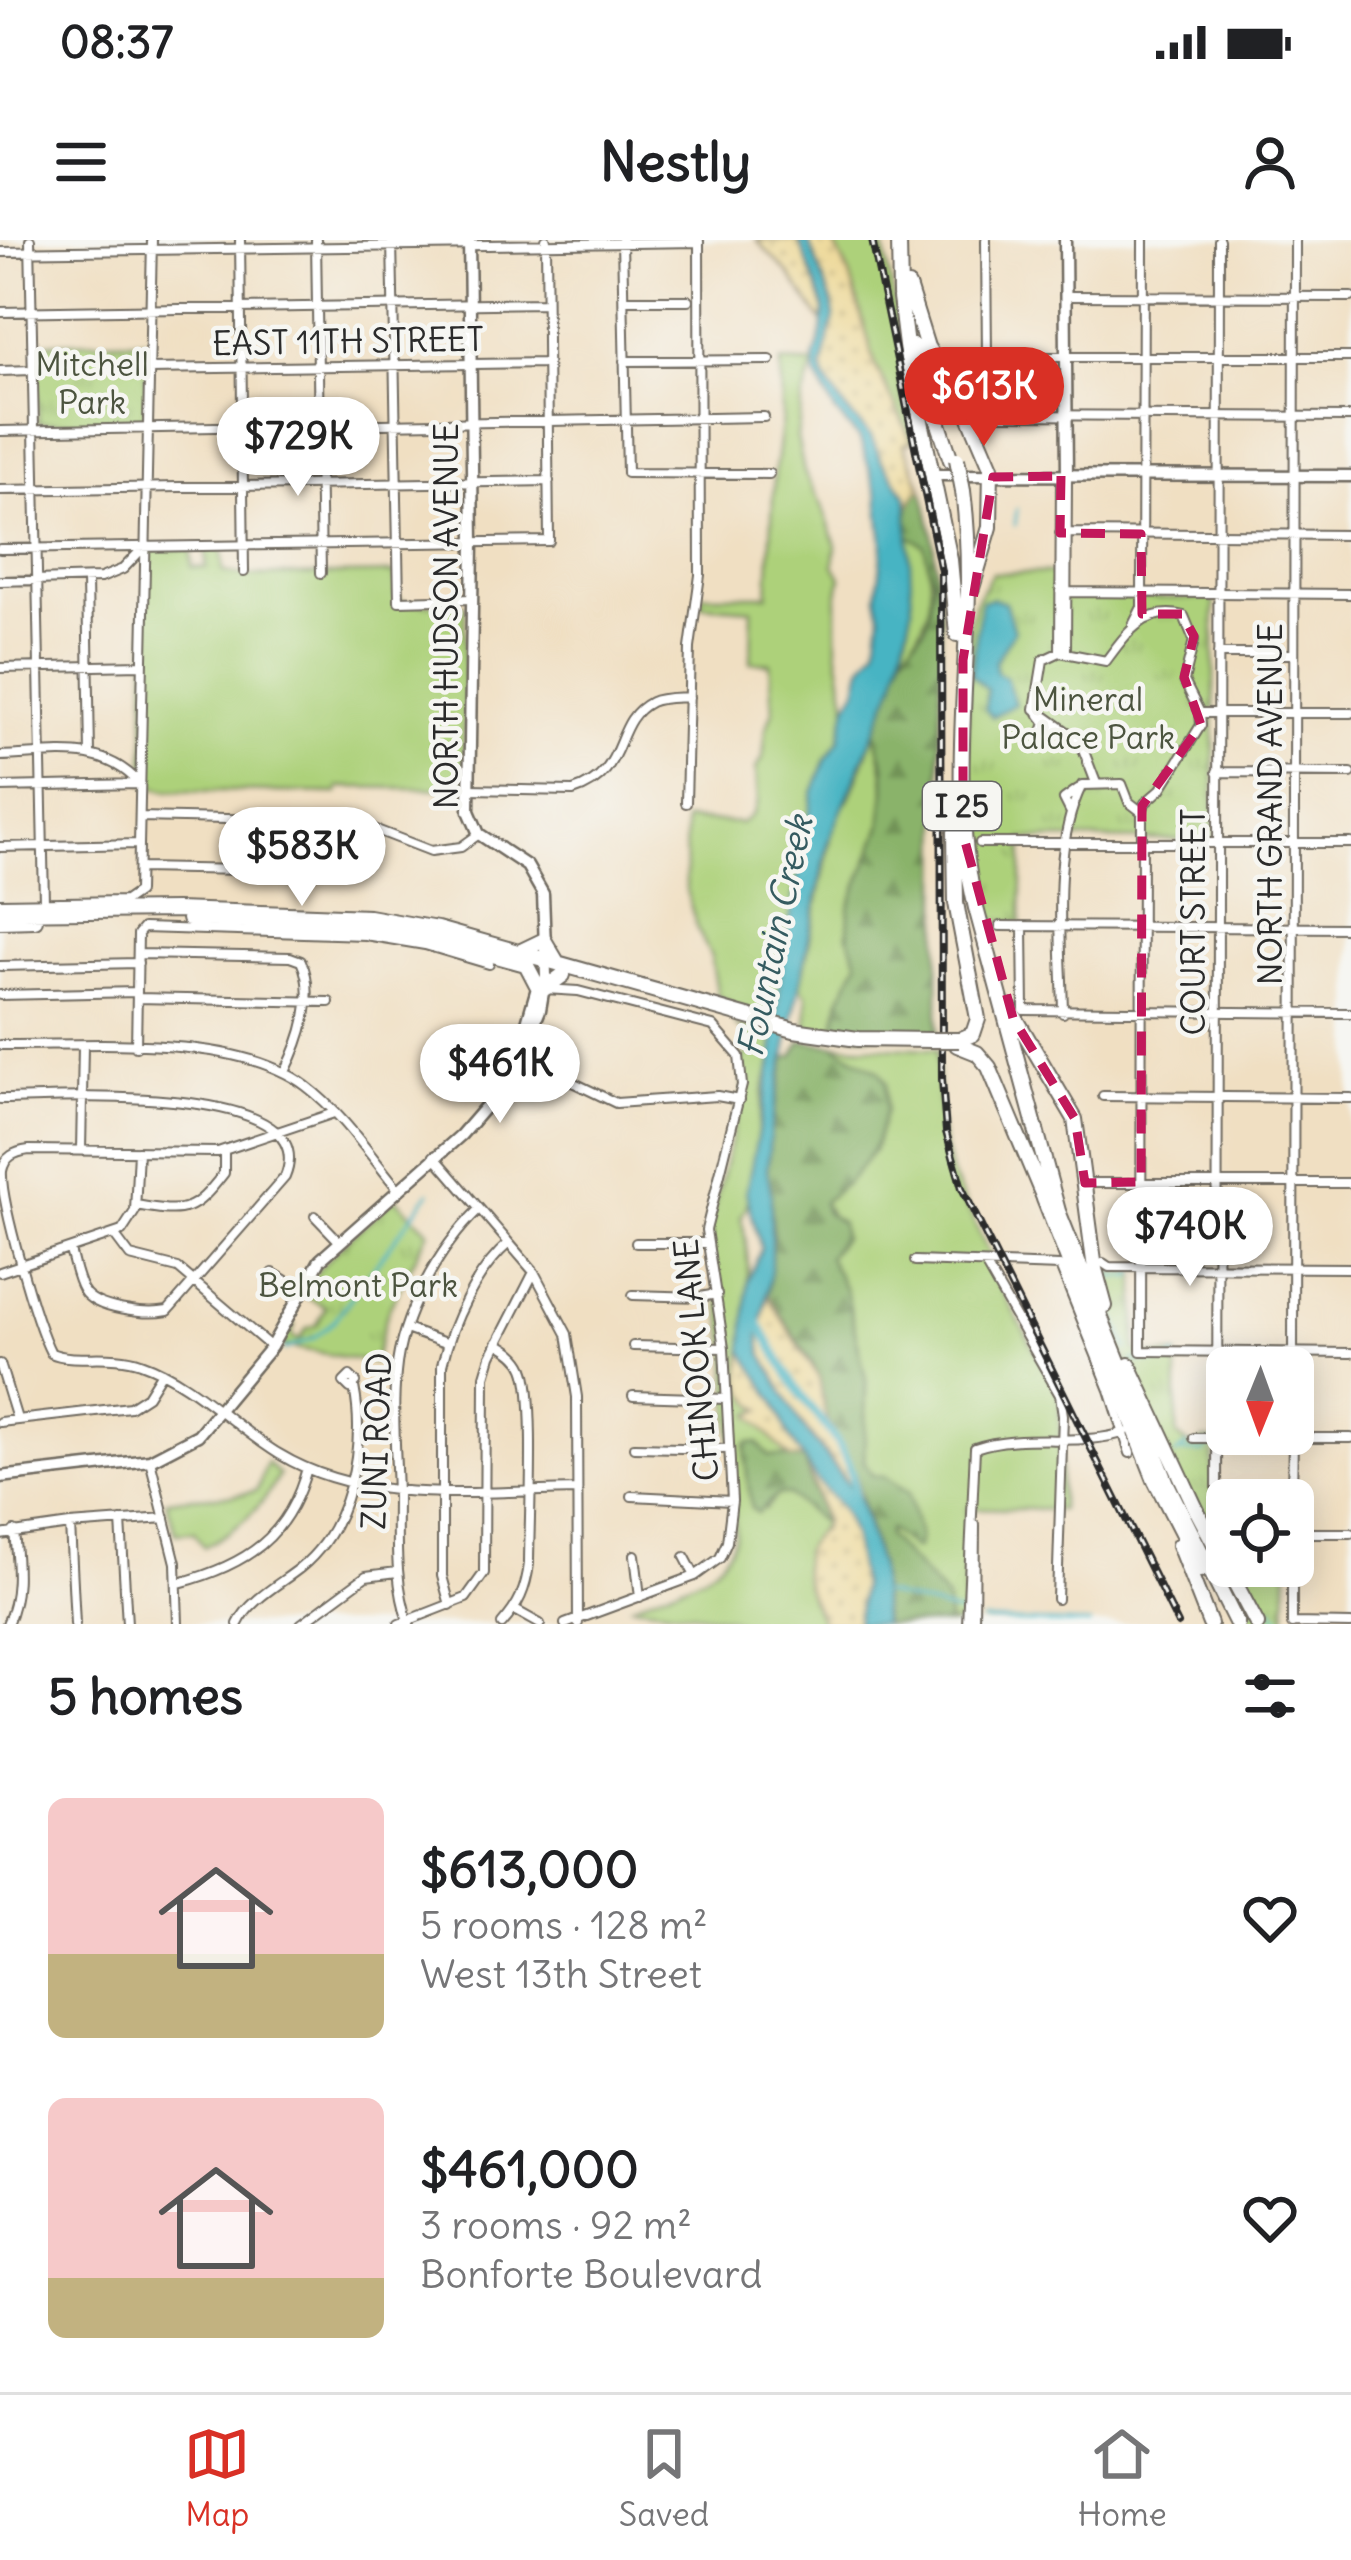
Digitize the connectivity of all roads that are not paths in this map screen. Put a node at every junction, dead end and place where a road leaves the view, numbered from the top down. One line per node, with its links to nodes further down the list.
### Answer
1 (903, 240): 17 (highway, I 25)
2 (986, 240): 34 (street)
3 (1065, 240): 18 (main road)
4 (1143, 240): 19 (street)
5 (1219, 240): 20 (street, COURT STREET)
6 (1295, 240): 21 (street, NORTH GRAND AVENUE)
7 (699, 241): 10 (street); 38 (street)
8 (469, 242): 9 (street); 11 (street); 25 (main road, NORTH HUDSON AVENUE)
9 (546, 242): 10 (street); 26 (street)
10 (622, 242): 23 (street)
11 (392, 243): 13 (street); 27 (street)
12 (240, 244): 13 (street); 14 (street); 29 (street)
13 (316, 244): 28 (street)
14 (152, 245): 15 (street); 30 (street)
15 (30, 246): 16 (street); 32 (street)
16 (0, 252)
17 (904, 292): 67 (highway); 69 (highway); 83 (highway, I 25, bridge)
18 (1064, 296): 19 (street); 34 (main road)
19 (1142, 297): 20 (street); 33 (street)
20 (1219, 297): 21 (street); 35 (street, COURT STREET)
21 (1296, 297): 22 (street); 36 (street, NORTH GRAND AVENUE)
22 (1351, 297)
23 (624, 300): 24 (street); 40 (street)
24 (688, 300)
25 (470, 303): 26 (street); 27 (street); 41 (main road, NORTH HUDSON AVENUE)
26 (546, 303): 42 (street)
27 (392, 305): 28 (street); 43 (street)
28 (317, 306): 29 (street); 44 (street)
29 (241, 308): 30 (street); 45 (street)
30 (150, 309): 32 (street); 46 (street)
31 (0, 312): 32 (street)
32 (31, 312): 48 (street)
33 (1142, 356): 34 (street); 35 (street); 51 (street)
34 (1064, 357): 50 (main road)
35 (1219, 357): 36 (street); 52 (street, COURT STREET)
36 (1295, 357): 37 (street); 53 (street, NORTH GRAND AVENUE)
37 (1351, 357)
38 (700, 360): 39 (street); 40 (street); 56 (street)
39 (770, 360)
40 (624, 361): 57 (street)
41 (471, 363): 42 (street, EAST 11TH STREET); 43 (street, EAST 11TH STREET); 58 (main road, NORTH HUDSON AVENUE)
42 (547, 363): 59 (street)
43 (394, 365): 44 (street, EAST 11TH STREET); 61 (street)
44 (318, 366): 45 (street, EAST 11TH STREET); 60 (street)
45 (241, 367): 46 (street, EAST 11TH STREET); 62 (street)
46 (149, 369): 63 (street)
47 (0, 370): 48 (street)
48 (33, 370): 64 (street)
49 (999, 415): 50 (street)
50 (1065, 415): 51 (street); 70 (main road)
51 (1142, 416): 52 (street); 71 (street)
52 (1219, 416): 53 (street); 72 (street, COURT STREET)
53 (1295, 416): 55 (street); 73 (street, NORTH GRAND AVENUE)
54 (764, 417): 56 (street)
55 (1351, 417)
56 (700, 418): 57 (street); 68 (street)
57 (625, 419): 59 (street); 68 (street)
58 (472, 422): 59 (street); 61 (street); 76 (main road, NORTH HUDSON AVENUE)
59 (548, 422): 75 (street)
60 (318, 424): 61 (street); 62 (street); 78 (street)
61 (395, 424): 77 (street)
62 (242, 426): 63 (street); 79 (street)
63 (148, 428): 64 (street); 80 (street)
64 (33, 430): 65 (street); 82 (street)
65 (0, 431)
66 (770, 474): 68 (street)
67 (993, 474): 69 (main road); 70 (main road); 108 (highway)
68 (701, 475): 119 (street)
69 (934, 475): 111 (highway)
70 (1064, 476): 71 (main road); 84 (street)
71 (1142, 476): 72 (main road); 85 (street)
72 (1218, 476): 73 (main road); 86 (street, COURT STREET)
73 (1295, 476): 74 (main road); 87 (street, NORTH GRAND AVENUE)
74 (1351, 476)
75 (549, 481): 76 (street); 90 (street)
76 (473, 482): 77 (street); 90 (main road, NORTH HUDSON AVENUE)
77 (396, 483): 78 (street); 89 (street)
78 (320, 484): 79 (street); 91 (street)
79 (243, 486): 80 (street); 93 (street)
80 (146, 487): 82 (street); 92 (street)
81 (0, 490): 82 (street)
82 (35, 490): 94 (street)
83 (960, 491): 108 (highway, I 25); 111 (highway, I 25)
84 (1064, 533): 85 (street); 101 (street)
85 (1141, 534): 86 (street); 102 (street)
86 (1218, 535): 87 (street); 103 (street, COURT STREET)
87 (1295, 535): 88 (street); 104 (street, NORTH GRAND AVENUE)
88 (1351, 536)
89 (397, 542): 90 (street); 91 (street); 106 (street)
90 (473, 542): 106 (main road, NORTH HUDSON AVENUE)
91 (321, 544): 93 (street); 97 (street)
92 (145, 545): 93 (street); 94 (street); 98 (street); 115 (street)
93 (244, 545): 96 (street)
94 (36, 547): 95 (street); 100 (street)
95 (0, 549)
96 (244, 572)
97 (321, 573)
98 (87, 579): 100 (street); 116 (street)
99 (0, 580): 100 (street)
100 (37, 580): 118 (street)
101 (1064, 592): 102 (street); 112 (street)
102 (1142, 593): 103 (street); 107 (street)
103 (1218, 594): 104 (street); 113 (street, COURT STREET)
104 (1295, 595): 105 (street); 114 (street, NORTH GRAND AVENUE)
105 (1351, 595)
106 (472, 599): 136 (main road, NORTH HUDSON AVENUE)
107 (1142, 607): 109 (street); 110 (street)
108 (965, 613): 141 (highway, I 25)
109 (1155, 614): 110 (street); 120 (street)
110 (1132, 626): 112 (street)
111 (957, 634): 141 (highway, I 25)
112 (1063, 652): 124 (street)
113 (1218, 654): 114 (street); 121 (street, COURT STREET)
114 (1294, 654): 122 (street, NORTH GRAND AVENUE)
115 (142, 665): 116 (street); 133 (street)
116 (88, 666): 118 (street); 126 (street)
117 (0, 668): 118 (street)
118 (39, 668): 127 (street)
119 (689, 697): 136 (street); 137 (street)
120 (1201, 713): 121 (street); 138 (street)
121 (1218, 713): 122 (street); 129 (street, COURT STREET)
122 (1294, 713): 123 (street); 130 (street, NORTH GRAND AVENUE)
123 (1351, 713)
124 (1040, 714): 125 (street); 125 (street)
125 (1070, 734): 132 (street)
126 (91, 754): 127 (street); 133 (street)
127 (41, 755): 128 (street); 134 (street)
128 (0, 756)
129 (1217, 772): 130 (street); 146 (street, COURT STREET)
130 (1294, 772): 131 (street); 147 (street, NORTH GRAND AVENUE)
131 (1351, 773)
132 (1096, 783): 138 (street); 143 (street)
133 (140, 784): 134 (street); 139 (street)
134 (41, 786): 135 (street); 150 (street)
135 (0, 787)
136 (469, 788): 142 (main road, NORTH HUDSON AVENUE)
137 (686, 803)
138 (1142, 812): 145 (street)
139 (140, 817): 140 (street); 149 (street)
140 (310, 821): 142 (street); 152 (street)
141 (959, 831): 178 (highway); 202 (highway); 204 (highway, I 25); 276 (highway, I 25)
142 (479, 834): 162 (main road, NORTH HUDSON AVENUE)
143 (1064, 841): 144 (street); 145 (street); 157 (street)
144 (980, 843)
145 (1142, 843): 146 (street); 158 (street)
146 (1218, 843): 147 (street); 159 (street, COURT STREET)
147 (1294, 843): 148 (street); 160 (street, NORTH GRAND AVENUE)
148 (1351, 843)
149 (140, 844): 150 (street); 152 (street)
150 (43, 846): 151 (street); 153 (street)
151 (0, 847)
152 (139, 868): 153 (street)
153 (44, 902): 154 (street)
154 (0, 913): 164 (highway); 164 (highway)
155 (1000, 926): 156 (street)
156 (1023, 927): 157 (street); 173 (street)
157 (1062, 927): 158 (street); 173 (street)
158 (1141, 927): 159 (street); 174 (street)
159 (1218, 928): 160 (street); 175 (street, COURT STREET)
160 (1294, 928): 161 (street); 176 (street, NORTH GRAND AVENUE)
161 (1351, 928)
162 (544, 940): 164 (highway); 167 (highway)
163 (138, 958): 165 (street); 166 (street); 170 (street); 171 (street)
164 (523, 958): 167 (highway); 168 (highway)
165 (488, 964)
166 (0, 966)
167 (552, 967): 168 (highway); 178 (highway, bridge)
168 (540, 987): 182 (main road); 191 (street, CHINOOK LANE)
169 (0, 995): 170 (street)
170 (137, 995): 171 (street); 181 (street)
171 (305, 1002): 172 (street); 183 (street)
172 (329, 1002)
173 (1063, 1012): 174 (street)
174 (1142, 1012): 175 (street); 185 (street)
175 (1217, 1013): 176 (street); 186 (street, COURT STREET)
176 (1294, 1013): 177 (street); 187 (street, NORTH GRAND AVENUE)
177 (1351, 1013)
178 (960, 1044): 204 (highway)
179 (0, 1045): 180 (street)
180 (83, 1046): 181 (street); 190 (street)
181 (136, 1047): 183 (street)
182 (518, 1056): 191 (street); 197 (main road)
183 (285, 1072): 192 (street)
184 (1103, 1096): 185 (street)
185 (1142, 1096): 186 (street); 198 (street)
186 (1217, 1097): 187 (street); 199 (street, COURT STREET)
187 (1293, 1097): 188 (street); 200 (street, NORTH GRAND AVENUE)
188 (1351, 1098)
189 (0, 1099): 190 (street)
190 (82, 1100): 193 (street); 194 (street)
191 (739, 1100): 212 (street, CHINOOK LANE)
192 (334, 1113): 193 (street); 203 (street)
193 (278, 1132): 196 (street); 225 (street)
194 (81, 1150): 195 (street); 217 (street)
195 (138, 1151): 196 (street); 205 (street)
196 (224, 1151): 205 (street)
197 (434, 1156): 203 (main road); 206 (street)
198 (1141, 1182): 199 (street); 202 (street); 218 (street)
199 (1217, 1183): 200 (street); 219 (street, COURT STREET)
200 (1294, 1183): 201 (street); 220 (street, NORTH GRAND AVENUE)
201 (1351, 1183)
202 (1082, 1185): 301 (highway)
203 (398, 1189): 209 (main road)
204 (1046, 1203): 261 (highway, I 25)
205 (136, 1205): 208 (street)
206 (479, 1209): 211 (street); 229 (street, ZUNI ROAD)
207 (315, 1216): 209 (street)
208 (115, 1236): 213 (street); 225 (street)
209 (338, 1240): 226 (main road)
210 (636, 1243): 212 (street)
211 (509, 1244): 223 (street); 231 (street)
212 (707, 1244): 228 (street, CHINOOK LANE)
213 (70, 1250): 217 (street); 225 (street)
214 (915, 1261): 216 (street)
215 (1103, 1263): 218 (street)
216 (986, 1264): 248 (street); 249 (street)
217 (22, 1265): 222 (street); 241 (street)
218 (1141, 1268): 219 (street); 237 (street)
219 (1217, 1268): 220 (street); 234 (street, COURT STREET)
220 (1293, 1268): 221 (street); 235 (street, NORTH GRAND AVENUE)
221 (1351, 1268)
222 (0, 1272)
223 (534, 1272): 230 (street); 262 (street)
224 (273, 1273): 226 (street)
225 (195, 1282): 233 (street)
226 (301, 1290): 233 (main road)
227 (633, 1294): 228 (street)
228 (717, 1294): 236 (street, CHINOOK LANE)
229 (406, 1329): 231 (street); 265 (street, ZUNI ROAD)
230 (497, 1343): 263 (street); 264 (street)
231 (448, 1344): 266 (street)
232 (633, 1346): 236 (street)
233 (271, 1347): 245 (main road)
234 (1217, 1347)
235 (1293, 1347)
236 (724, 1348): 244 (street, CHINOOK LANE)
237 (1206, 1352)
238 (1314, 1352): 239 (street)
239 (1351, 1352)
240 (0, 1364): 246 (street)
241 (162, 1372): 245 (street); 246 (street)
242 (354, 1387): 260 (street)
243 (633, 1396): 244 (street)
244 (726, 1399): 255 (street, CHINOOK LANE)
245 (220, 1413): 257 (main road); 258 (street)
246 (17, 1419): 247 (street)
247 (0, 1422)
248 (1125, 1432): 249 (street); 256 (street)
249 (1061, 1437): 284 (street); 298 (street)
250 (1314, 1437): 253 (street)
251 (1194, 1438): 252 (street)
252 (1206, 1438)
253 (1351, 1438)
254 (634, 1447): 255 (street)
255 (728, 1448): 268 (street, CHINOOK LANE)
256 (1130, 1453)
257 (150, 1460): 259 (main road); 269 (street)
258 (307, 1468): 260 (street); 281 (street)
259 (0, 1478)
260 (350, 1480): 265 (street); 293 (street)
261 (1155, 1480): 299 (highway); 300 (highway, I 25)
262 (577, 1490): 264 (street); 287 (street)
263 (485, 1491): 264 (street); 266 (street); 285 (street)
264 (529, 1491): 286 (street)
265 (397, 1492): 266 (street); 279 (street, ZUNI ROAD)
266 (441, 1492): 285 (street)
267 (632, 1496): 268 (street)
268 (732, 1501): 280 (street, CHINOOK LANE)
269 (165, 1518): 270 (street); 281 (street)
270 (122, 1521): 271 (street); 291 (street)
271 (70, 1525): 272 (street); 290 (street)
272 (14, 1531): 275 (street); 289 (street)
273 (1314, 1533): 274 (street)
274 (1351, 1533)
275 (0, 1535)
276 (1196, 1540): 300 (highway, I 25); 301 (highway)
277 (635, 1555): 283 (street)
278 (685, 1556): 280 (street)
279 (397, 1572): 288 (street, ZUNI ROAD); 294 (street)
280 (695, 1576): 283 (street)
281 (179, 1583): 292 (street)
282 (1292, 1587): 302 (street)
283 (640, 1597): 287 (street)
284 (1057, 1599)
285 (450, 1605): 288 (street)
286 (515, 1610): 295 (street); 296 (street)
287 (578, 1622): 297 (street)
288 (406, 1623)
289 (7, 1624)
290 (75, 1624)
291 (127, 1624)
292 (178, 1624)
293 (238, 1624)
294 (301, 1624)
295 (502, 1624)
296 (540, 1624)
297 (565, 1624)
298 (970, 1624)
299 (1210, 1624)
300 (1233, 1624)
301 (1252, 1624)
302 (1292, 1624): 303 (street)
303 (1351, 1624)

